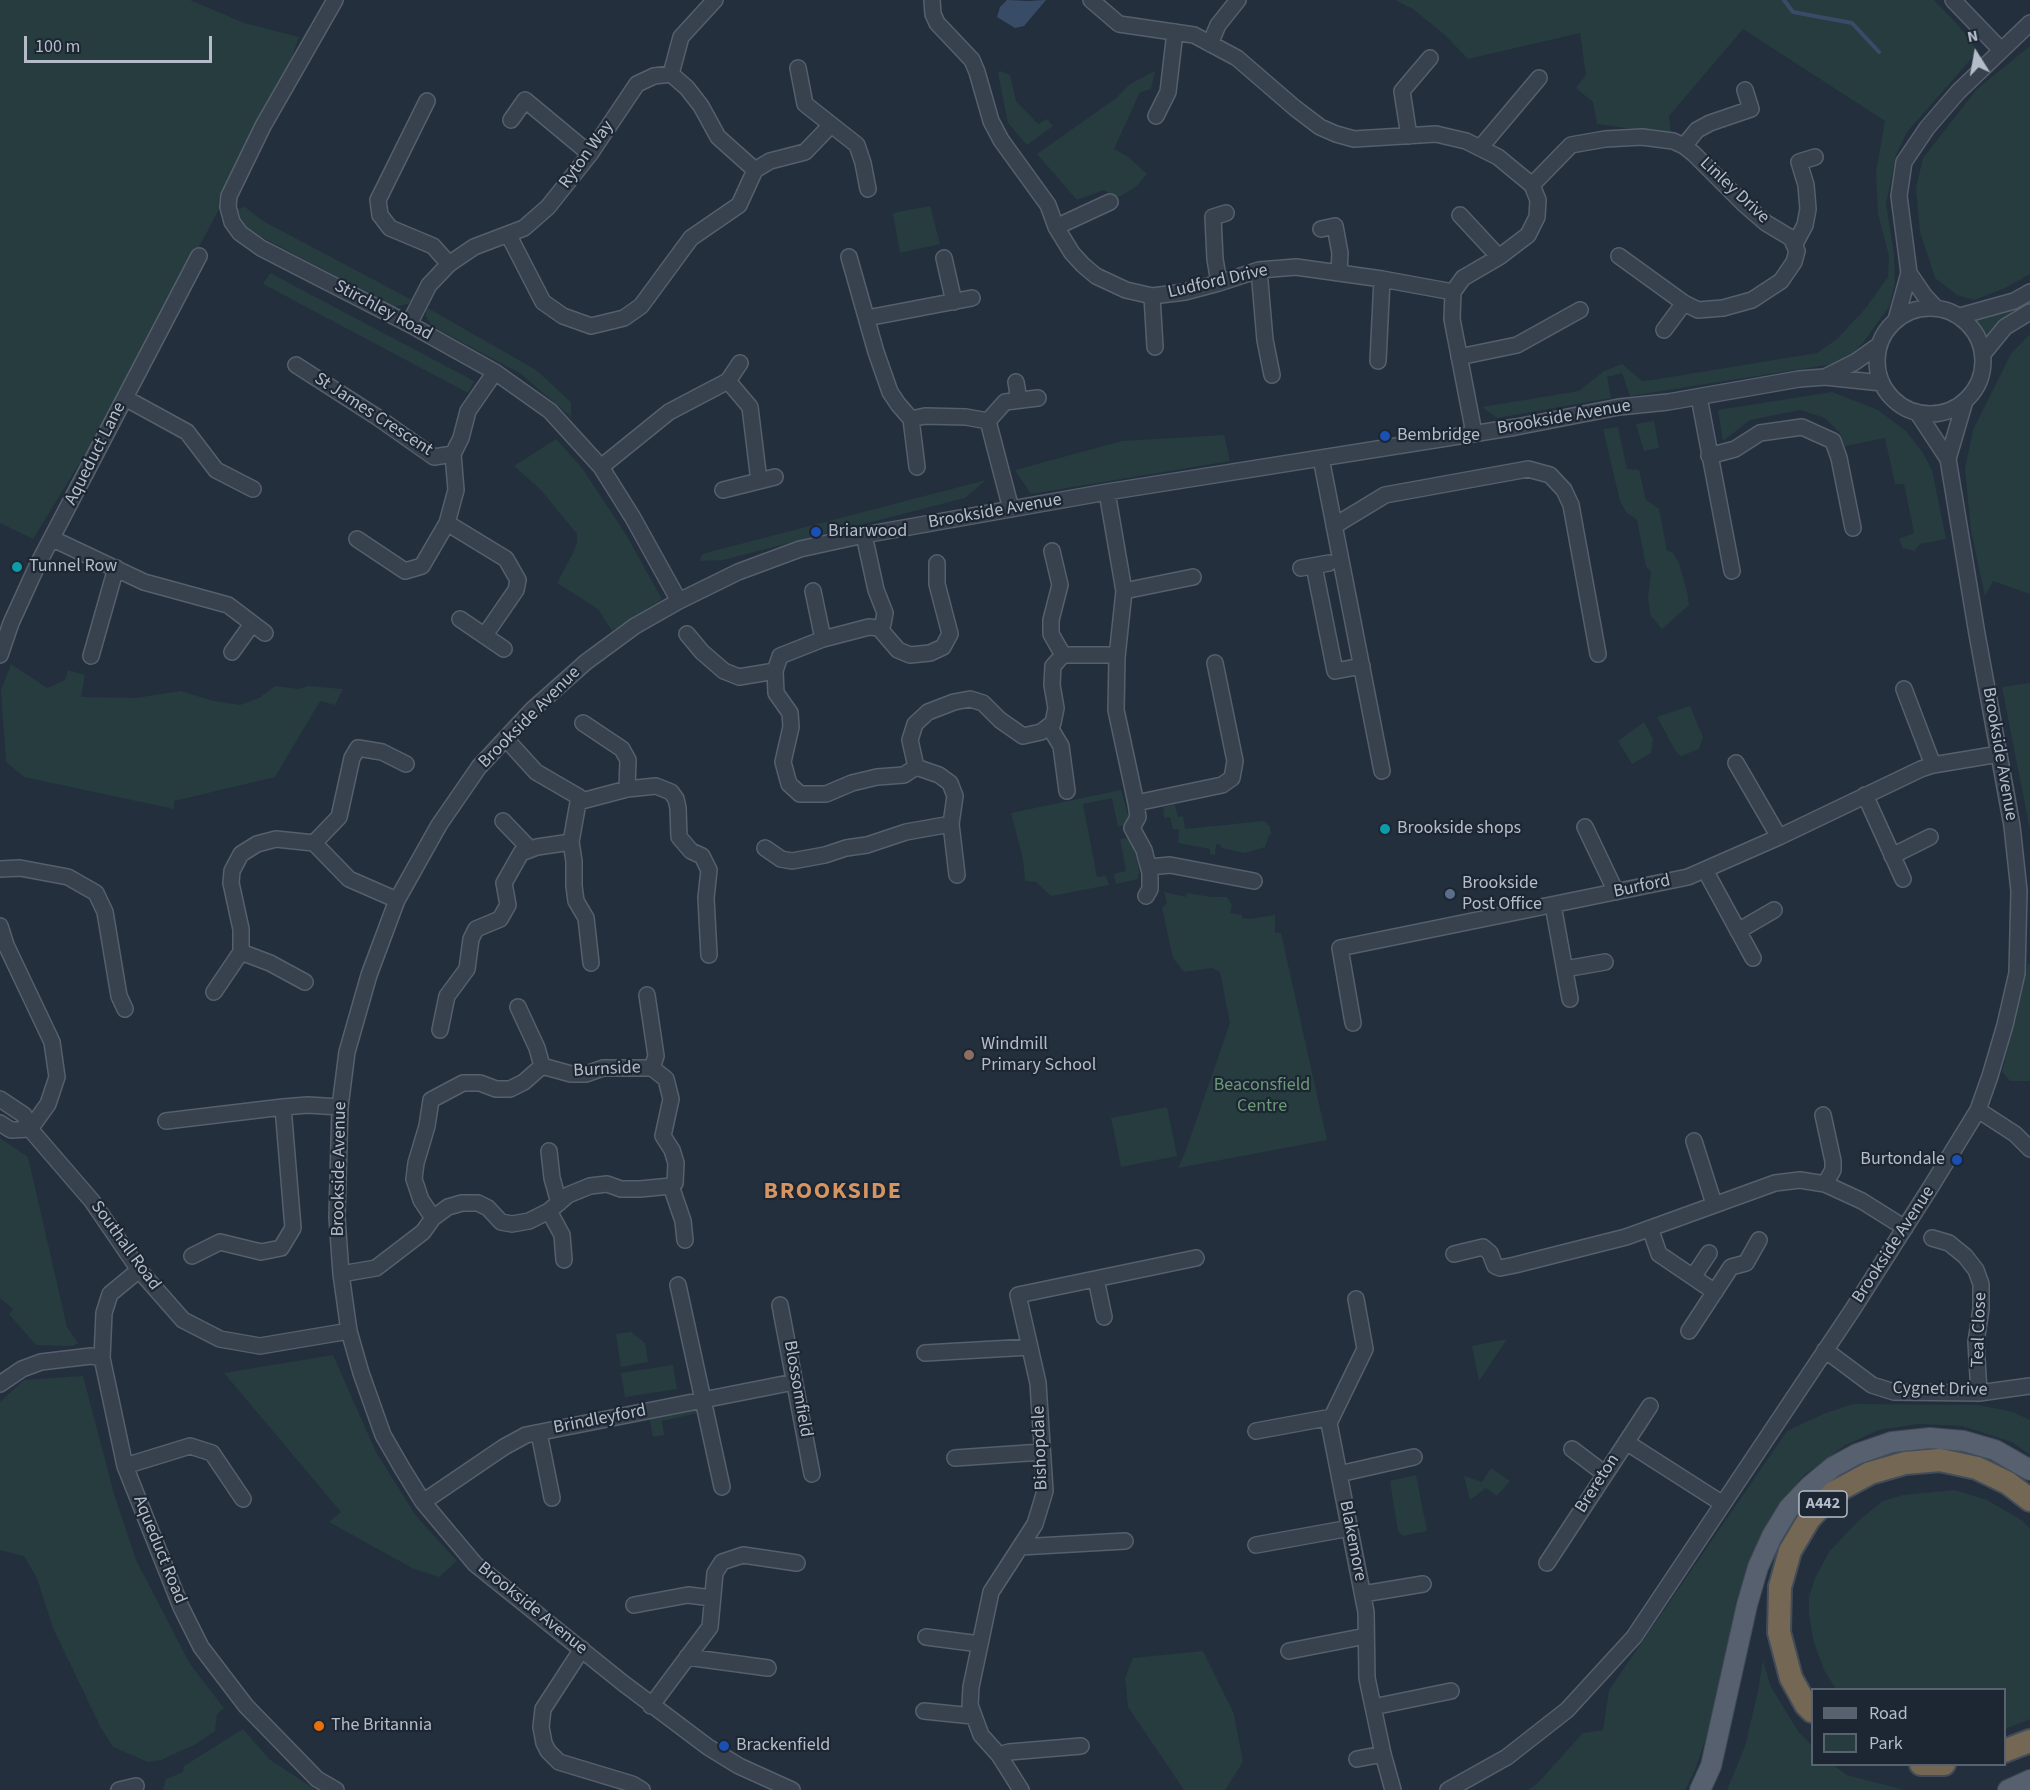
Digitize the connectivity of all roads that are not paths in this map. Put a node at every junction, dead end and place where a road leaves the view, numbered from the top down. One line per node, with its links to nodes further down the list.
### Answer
1 (335, 0): 58 (street, Stirchley Road)
2 (715, 0): 13 (street)
3 (932, 0): 32 (street, Ludford Drive)
4 (1091, 0): 8 (street)
5 (1238, 0): 9 (street)
6 (1953, 0): 10 (street)
7 (2030, 23): 10 (street)
8 (1175, 32): 9 (street); 17 (street)
9 (1210, 44): 20 (street)
10 (2001, 50): 43 (street)
11 (1430, 58): 20 (street)
12 (798, 68): 19 (street)
13 (671, 74): 23 (street, Ryton Way); 25 (street)
14 (1539, 78): 22 (street)
15 (1745, 90): 21 (street)
16 (427, 100): 40 (street)
17 (1156, 116)
18 (511, 120): 23 (street)
19 (831, 125): 25 (street); 27 (street)
20 (1409, 136): 22 (street)
21 (1684, 146): 26 (street, Linley Drive); 34 (street, Linley Drive)
22 (1480, 148): 26 (street)
23 (590, 154): 33 (street, Ryton Way)
24 (1815, 157): 34 (street)
25 (755, 170): 33 (street)
26 (1532, 185): 36 (street)
27 (868, 189)
28 (1110, 202): 32 (street)
29 (1215, 214): 45 (street)
30 (1461, 215): 36 (street)
31 (1329, 223): 42 (street)
32 (1056, 227): 48 (street, Ludford Drive)
33 (508, 234): 40 (street, Ryton Way)
34 (1795, 244): 51 (street)
35 (199, 255): 74 (street, Aqueduct Lane)
36 (1499, 256): 46 (street)
37 (1619, 256): 51 (street)
38 (849, 257): 56 (street)
39 (944, 258): 50 (street)
40 (449, 264): 58 (street, Ryton Way)
41 (1259, 270): 42 (street, Ludford Drive); 45 (street, Ludford Drive); 68 (street)
42 (1339, 273): 44 (street, Ludford Drive)
43 (1909, 273): 52 (street); 57 (street)
44 (1382, 279): 46 (street, Ludford Drive); 64 (street)
45 (1219, 284): 48 (street, Ludford Drive)
46 (1454, 292): 63 (street)
47 (2030, 292): 55 (street)
48 (1152, 296): 61 (street)
49 (972, 298): 50 (street)
50 (954, 302): 56 (street)
51 (1684, 303): 59 (street)
52 (1936, 308): 55 (street); 57 (street)
53 (1580, 310): 63 (street)
54 (2030, 312): 62 (street)
55 (1960, 316): 62 (street)
56 (867, 318): 79 (street)
57 (1896, 320): 60 (street)
58 (409, 324): 67 (street, Stirchley Road)
59 (1664, 330)
60 (1879, 345): 69 (street, Brookside Avenue); 72 (street)
61 (1155, 349)
62 (1983, 354): 77 (street)
63 (1459, 357): 81 (street)
64 (1378, 362)
65 (740, 363): 70 (street)
66 (296, 365): 82 (street, St James Crescent)
67 (495, 372): 82 (street, St James Crescent); 86 (street, Stirchley Road)
68 (1272, 375)
69 (1825, 377): 72 (street, Brookside Avenue); 73 (street, Brookside Avenue)
70 (728, 381): 86 (street); 89 (street)
71 (1016, 382): 76 (street)
72 (1882, 383): 78 (street)
73 (1699, 397): 81 (street, Brookside Avenue); 83 (street)
74 (124, 398): 90 (street); 98 (street, Aqueduct Lane)
75 (1038, 398): 76 (street)
76 (1019, 400): 80 (street)
77 (1965, 400): 78 (street); 85 (street, Brookside Avenue)
78 (1917, 412): 85 (street, Brookside Avenue)
79 (911, 419): 80 (street); 87 (street)
80 (988, 421): 93 (street)
81 (1474, 433): 84 (street, Brookside Avenue)
82 (453, 454): 94 (street, St James Crescent)
83 (1709, 456): 96 (street); 104 (street)
84 (1321, 458): 92 (street, Brookside Avenue); 95 (street)
85 (1948, 459): 128 (street, Brookside Avenue)
86 (601, 467): 108 (street, Stirchley Road)
87 (917, 467)
88 (775, 477): 89 (street)
89 (759, 481): 91 (street)
90 (253, 489)
91 (723, 490)
92 (1107, 492): 93 (street, Brookside Avenue); 107 (street)
93 (1011, 509): 97 (street, Brookside Avenue)
94 (447, 523): 99 (street, St James Crescent); 112 (street)
95 (1334, 526): 116 (street); 122 (street)
96 (1853, 528)
97 (864, 535): 108 (street, Brookside Avenue); 110 (street)
98 (53, 539): 103 (street); 117 (street, Aqueduct Lane)
99 (357, 539)
100 (1053, 551): 118 (street)
101 (1329, 562): 122 (street)
102 (937, 563): 110 (street)
103 (116, 568): 115 (street); 119 (street)
104 (1732, 571)
105 (1193, 577): 107 (street)
106 (813, 591): 113 (street)
107 (1124, 591): 120 (street)
108 (679, 601): 127 (street, Brookside Avenue)
109 (460, 620): 112 (street)
110 (879, 628): 113 (street)
111 (687, 634): 123 (street)
112 (485, 635): 114 (street)
113 (823, 639): 123 (street)
114 (504, 648)
115 (232, 652)
116 (1598, 654)
117 (0, 655)
118 (1063, 655): 120 (street); 126 (street)
119 (91, 656)
120 (1117, 657): 138 (street)
121 (1215, 663): 138 (street)
122 (1362, 666): 133 (street)
123 (776, 671): 132 (street)
124 (1904, 689): 131 (street)
125 (583, 723): 134 (street)
126 (1049, 726): 132 (street); 135 (street)
127 (506, 739): 137 (street); 157 (street, Brookside Avenue)
128 (1999, 754): 131 (street, Burford); 181 (street, Brookside Avenue)
129 (1736, 763): 142 (street)
130 (406, 764): 145 (street)
131 (1933, 765): 136 (street, Burford)
132 (916, 767): 140 (street)
133 (1382, 771)
134 (627, 789): 137 (street); 163 (street)
135 (1067, 791)
136 (1865, 795): 142 (street, Burford); 148 (street)
137 (579, 802): 144 (street)
138 (1136, 803): 149 (street)
139 (503, 820): 147 (street)
140 (951, 824): 146 (street); 152 (street)
141 (1585, 827): 155 (street)
142 (1779, 837): 151 (street, Burford)
143 (1930, 837): 148 (street)
144 (571, 842): 147 (street); 166 (street)
145 (314, 843): 157 (street); 162 (street)
146 (765, 848)
147 (530, 849): 175 (street)
148 (1892, 856): 153 (street)
149 (1149, 867): 154 (street); 156 (street)
150 (0, 869): 173 (street)
151 (1705, 870): 155 (street, Burford); 161 (street)
152 (957, 875)
153 (1903, 879)
154 (1254, 881)
155 (1616, 892): 158 (street, Burford)
156 (1146, 896)
157 (397, 900): 180 (street, Brookside Avenue)
158 (1553, 905): 167 (street); 174 (street, Burford)
159 (1774, 910): 161 (street)
160 (0, 926): 185 (street)
161 (1738, 930): 164 (street)
162 (242, 952): 168 (street); 169 (street)
163 (709, 955)
164 (1753, 958)
165 (1605, 962): 167 (street)
166 (591, 963)
167 (1565, 969): 171 (street)
168 (305, 982)
169 (214, 992)
170 (647, 994): 177 (street)
171 (1570, 999)
172 (518, 1007): 176 (street)
173 (125, 1009)
174 (1353, 1023)
175 (440, 1030)
176 (542, 1066): 177 (street, Burnside); 193 (street)
177 (652, 1068): 190 (street, Burnside)
178 (0, 1099): 185 (street, Southall Road)
179 (283, 1107): 180 (street); 183 (street); 201 (street)
180 (340, 1107): 205 (street, Brookside Avenue)
181 (1978, 1110): 187 (street); 195 (street, Brookside Avenue)
182 (1823, 1115): 189 (street)
183 (166, 1121)
184 (0, 1123): 185 (street)
185 (30, 1129): 204 (street, Southall Road)
186 (1694, 1141): 191 (street)
187 (2030, 1149)
188 (549, 1151): 192 (street)
189 (1825, 1184): 191 (street); 195 (street)
190 (671, 1186): 192 (street); 197 (street)
191 (1714, 1204): 194 (street)
192 (554, 1207): 193 (street); 203 (street)
193 (433, 1218): 205 (street)
194 (1650, 1228): 200 (street); 206 (street)
195 (1905, 1228): 216 (street, Brookside Avenue)
196 (1932, 1238): 222 (street, Teal Close)
197 (685, 1240)
198 (1759, 1240): 209 (street)
199 (1709, 1253): 206 (street)
200 (1454, 1254)
201 (192, 1256)
202 (1197, 1258): 207 (street, Bishopdale)
203 (564, 1260)
204 (139, 1270): 213 (street, Southall Road); 218 (street, Aqueduct Road)
205 (341, 1274): 213 (street, Brookside Avenue)
206 (1693, 1277): 209 (street)
207 (1096, 1279): 212 (street); 215 (street, Bishopdale)
208 (678, 1286): 223 (street)
209 (1715, 1292): 214 (street)
210 (1356, 1299): 225 (street, Blakemore)
211 (780, 1305): 219 (street, Blossomfield)
212 (1104, 1317)
213 (349, 1331): 242 (street, Brookside Avenue)
214 (1689, 1331)
215 (1030, 1347): 217 (street); 230 (street, Bishopdale)
216 (1825, 1350): 222 (street, Cygnet Drive); 243 (street, Brookside Avenue)
217 (925, 1353)
218 (102, 1358): 220 (street); 233 (street, Aqueduct Road)
219 (794, 1382): 223 (street, Brindleyford); 235 (street, Blossomfield)
220 (0, 1384)
221 (2030, 1386): 222 (street, Cygnet Drive)
222 (1979, 1393)
223 (704, 1400): 227 (street, Brindleyford); 238 (street)
224 (1650, 1406): 228 (street, Brereton)
225 (1332, 1417): 226 (street); 236 (street, Blakemore)
226 (1256, 1431)
227 (539, 1433): 239 (street); 242 (street, Brindleyford)
228 (1626, 1442): 237 (street, Brereton); 243 (street)
229 (1572, 1449): 237 (street)
230 (1042, 1452): 232 (street); 247 (street, Bishopdale)
231 (1414, 1457): 236 (street)
232 (955, 1458)
233 (125, 1466): 240 (street); 276 (street, Aqueduct Road)
234 (2030, 1470): 282 (main road)
235 (812, 1474)
236 (1340, 1474): 244 (street, Blakemore)
237 (1605, 1474): 249 (street, Brereton)
238 (722, 1487)
239 (552, 1498)
240 (243, 1499)
241 (2030, 1500): 264 (highway, A442)
242 (423, 1502): 257 (street, Brookside Avenue)
243 (1723, 1504): 281 (street, Brookside Avenue)
244 (1350, 1528): 246 (street); 251 (street, Blakemore)
245 (1125, 1541): 247 (street)
246 (1256, 1545)
247 (1020, 1546): 256 (street, Bishopdale)
248 (797, 1563): 252 (street)
249 (1547, 1563)
250 (1423, 1584): 251 (street)
251 (1363, 1594): 254 (street, Blakemore)
252 (712, 1598): 253 (street); 259 (street)
253 (634, 1605)
254 (1366, 1636): 258 (street); 263 (street, Blakemore)
255 (926, 1638): 256 (street)
256 (980, 1644): 266 (street, Bishopdale)
257 (582, 1649): 262 (street, Brookside Avenue); 277 (street)
258 (1289, 1651)
259 (687, 1657): 260 (street); 262 (street)
260 (768, 1668)
261 (1451, 1691): 263 (street)
262 (651, 1706): 278 (street, Brookside Avenue)
263 (1373, 1707): 270 (street, Blakemore)
264 (1811, 1710)
265 (924, 1711): 266 (street)
266 (973, 1716): 271 (street, Bishopdale)
267 (2030, 1741): 269 (highway)
268 (1081, 1746): 271 (street)
269 (2006, 1750)
270 (1383, 1754): 272 (street); 280 (street, Blakemore)
271 (999, 1755): 279 (street, Bishopdale)
272 (1357, 1759)
273 (2030, 1780): 283 (main road)
274 (136, 1786): 275 (street)
275 (119, 1790)
276 (336, 1790)
277 (642, 1790)
278 (792, 1790)
279 (1021, 1790)
280 (1394, 1790)
281 (1448, 1790)
282 (1700, 1790)
283 (2008, 1790)

